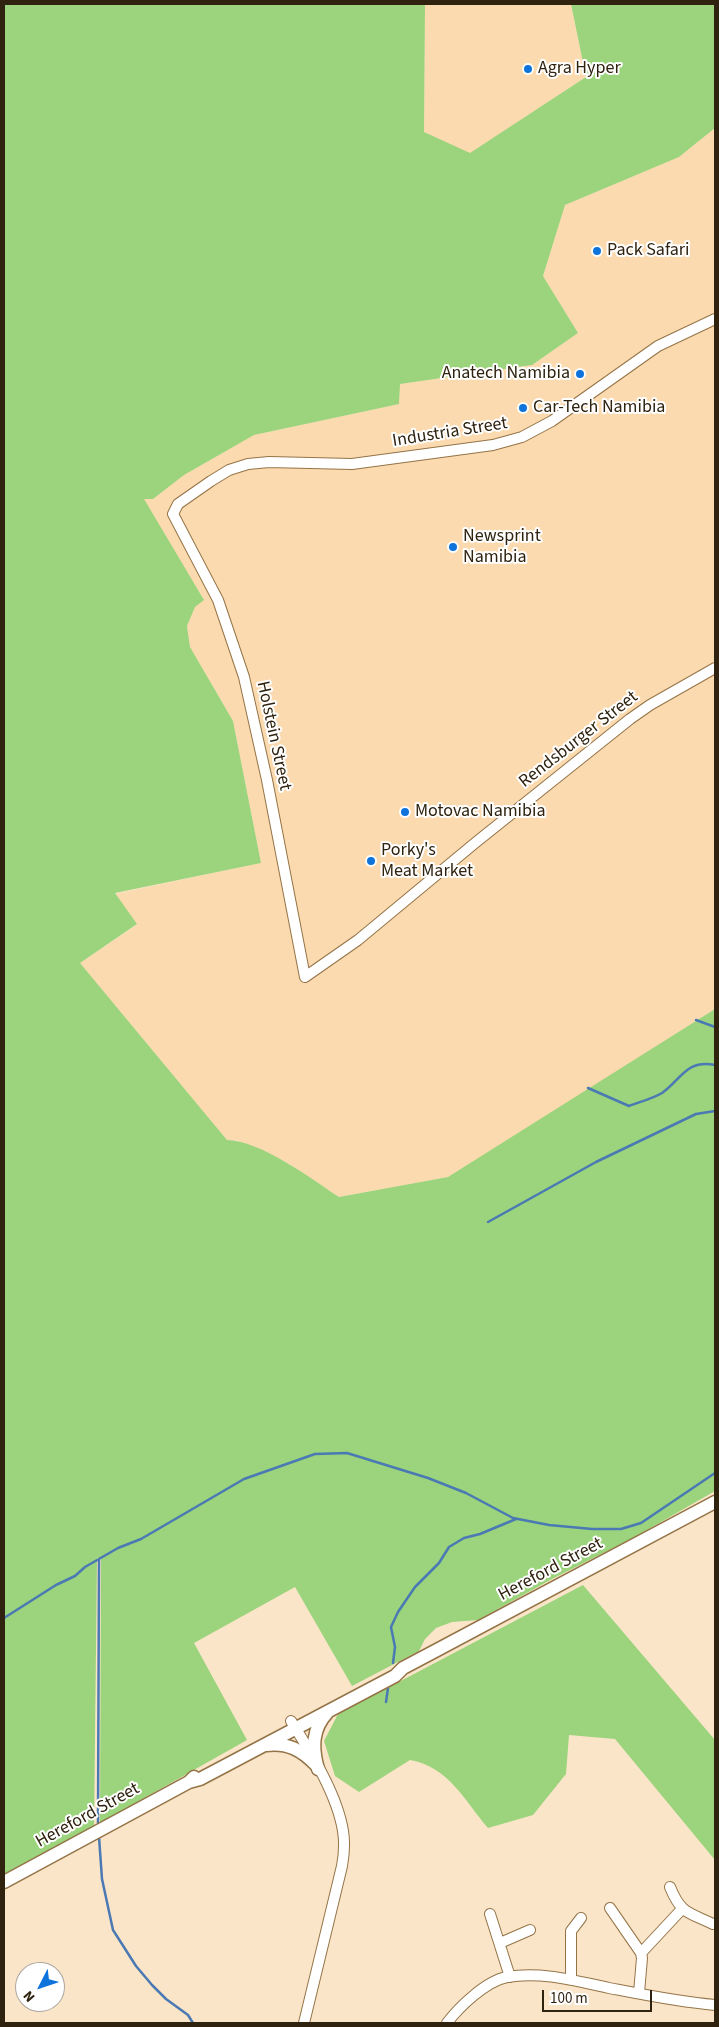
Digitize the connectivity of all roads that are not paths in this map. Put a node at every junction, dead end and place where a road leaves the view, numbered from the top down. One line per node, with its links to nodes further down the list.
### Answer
1 (715, 319): 2 (street, Industria Street)
2 (173, 514): 4 (street, Holstein Street)
3 (715, 668): 4 (street, Rendsburger Street)
4 (305, 977)
5 (715, 1502): 6 (main road, Hereford Street)
6 (403, 1668): 7 (main road, Hereford Street); 8 (main road, Hereford Street)
7 (330, 1709): 8 (main road, Hereford Street); 10 (main road)
8 (293, 1725): 9 (main road, Hereford Street); 10 (street); 11 (main road, Hereford Street)
9 (263, 1745): 10 (main road); 11 (main road, Hereford Street)
10 (317, 1767): 26 (street)
11 (189, 1782): 12 (main road, Hereford Street)
12 (4, 1882)
13 (670, 1887): 15 (street)
14 (610, 1908): 21 (street)
15 (682, 1909): 18 (street); 21 (street)
16 (490, 1914): 20 (street)
17 (580, 1918): 23 (street)
18 (713, 1924)
19 (530, 1930): 20 (street)
20 (500, 1944): 22 (street)
21 (641, 1952): 24 (street)
22 (510, 1977): 23 (street); 27 (street)
23 (571, 1979): 24 (street)
24 (639, 1993): 25 (street)
25 (715, 2005)
26 (304, 2023)
27 (447, 2023)

